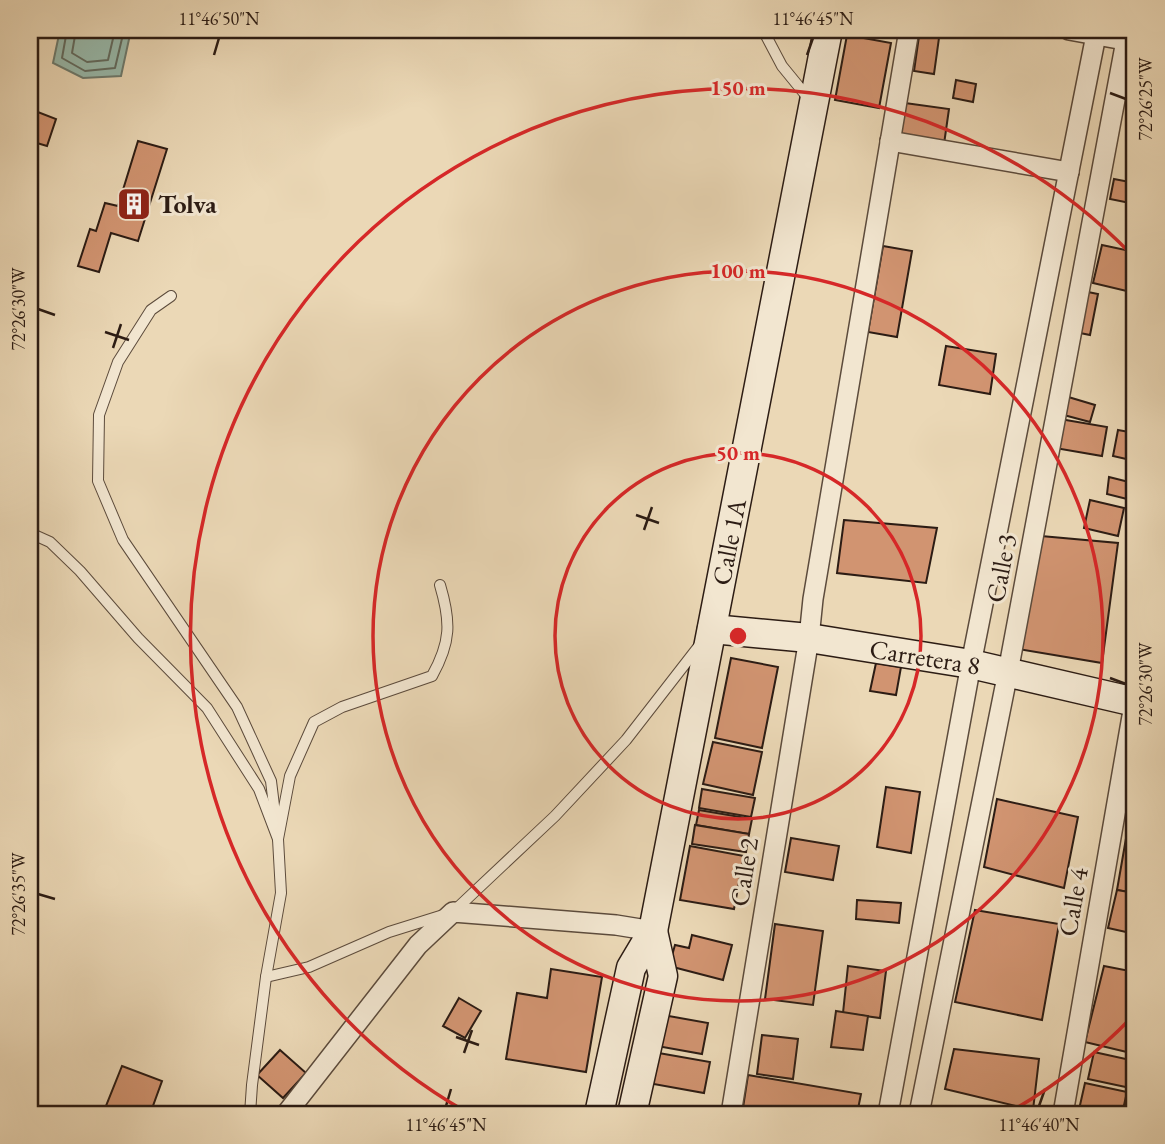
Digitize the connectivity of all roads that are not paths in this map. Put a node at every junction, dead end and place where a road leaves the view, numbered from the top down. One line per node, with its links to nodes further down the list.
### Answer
1 (763, 30): 7 (lane)
2 (828, 30): 7 (street, Calle 1A)
3 (909, 30): 8 (street, Calle 2)
4 (1069, 30): 5 (street)
5 (1096, 32): 6 (street); 9 (street, Calle 3)
6 (1130, 38): 16 (street, Calle 3)
7 (814, 105): 13 (street, Calle 1A)
8 (890, 141): 9 (street); 14 (street, Calle 2)
9 (1069, 172): 15 (street, Calle 3)
10 (171, 296): 18 (lane)
11 (30, 533): 18 (lane)
12 (440, 585): 18 (lane)
13 (712, 629): 14 (street, Carretera 8); 19 (lane); 20 (street, Calle 1A)
14 (809, 638): 15 (street, Carretera 8); 26 (street, Calle 2)
15 (971, 664): 16 (street, Carretera 8); 27 (street, Calle 3)
16 (1008, 671): 17 (street, Carretera 8); 28 (street, Calle 3)
17 (1135, 701): 29 (street, Calle 4)
18 (278, 839): 21 (lane)
19 (453, 912): 20 (street); 21 (lane); 23 (street)
20 (653, 931): 24 (street, Calle 1A); 25 (street, Calle 1A)
21 (266, 977): 22 (lane)
22 (250, 1114)
23 (286, 1114)
24 (599, 1114)
25 (632, 1114)
26 (731, 1114)
27 (888, 1114)
28 (919, 1114)
29 (1063, 1114)

